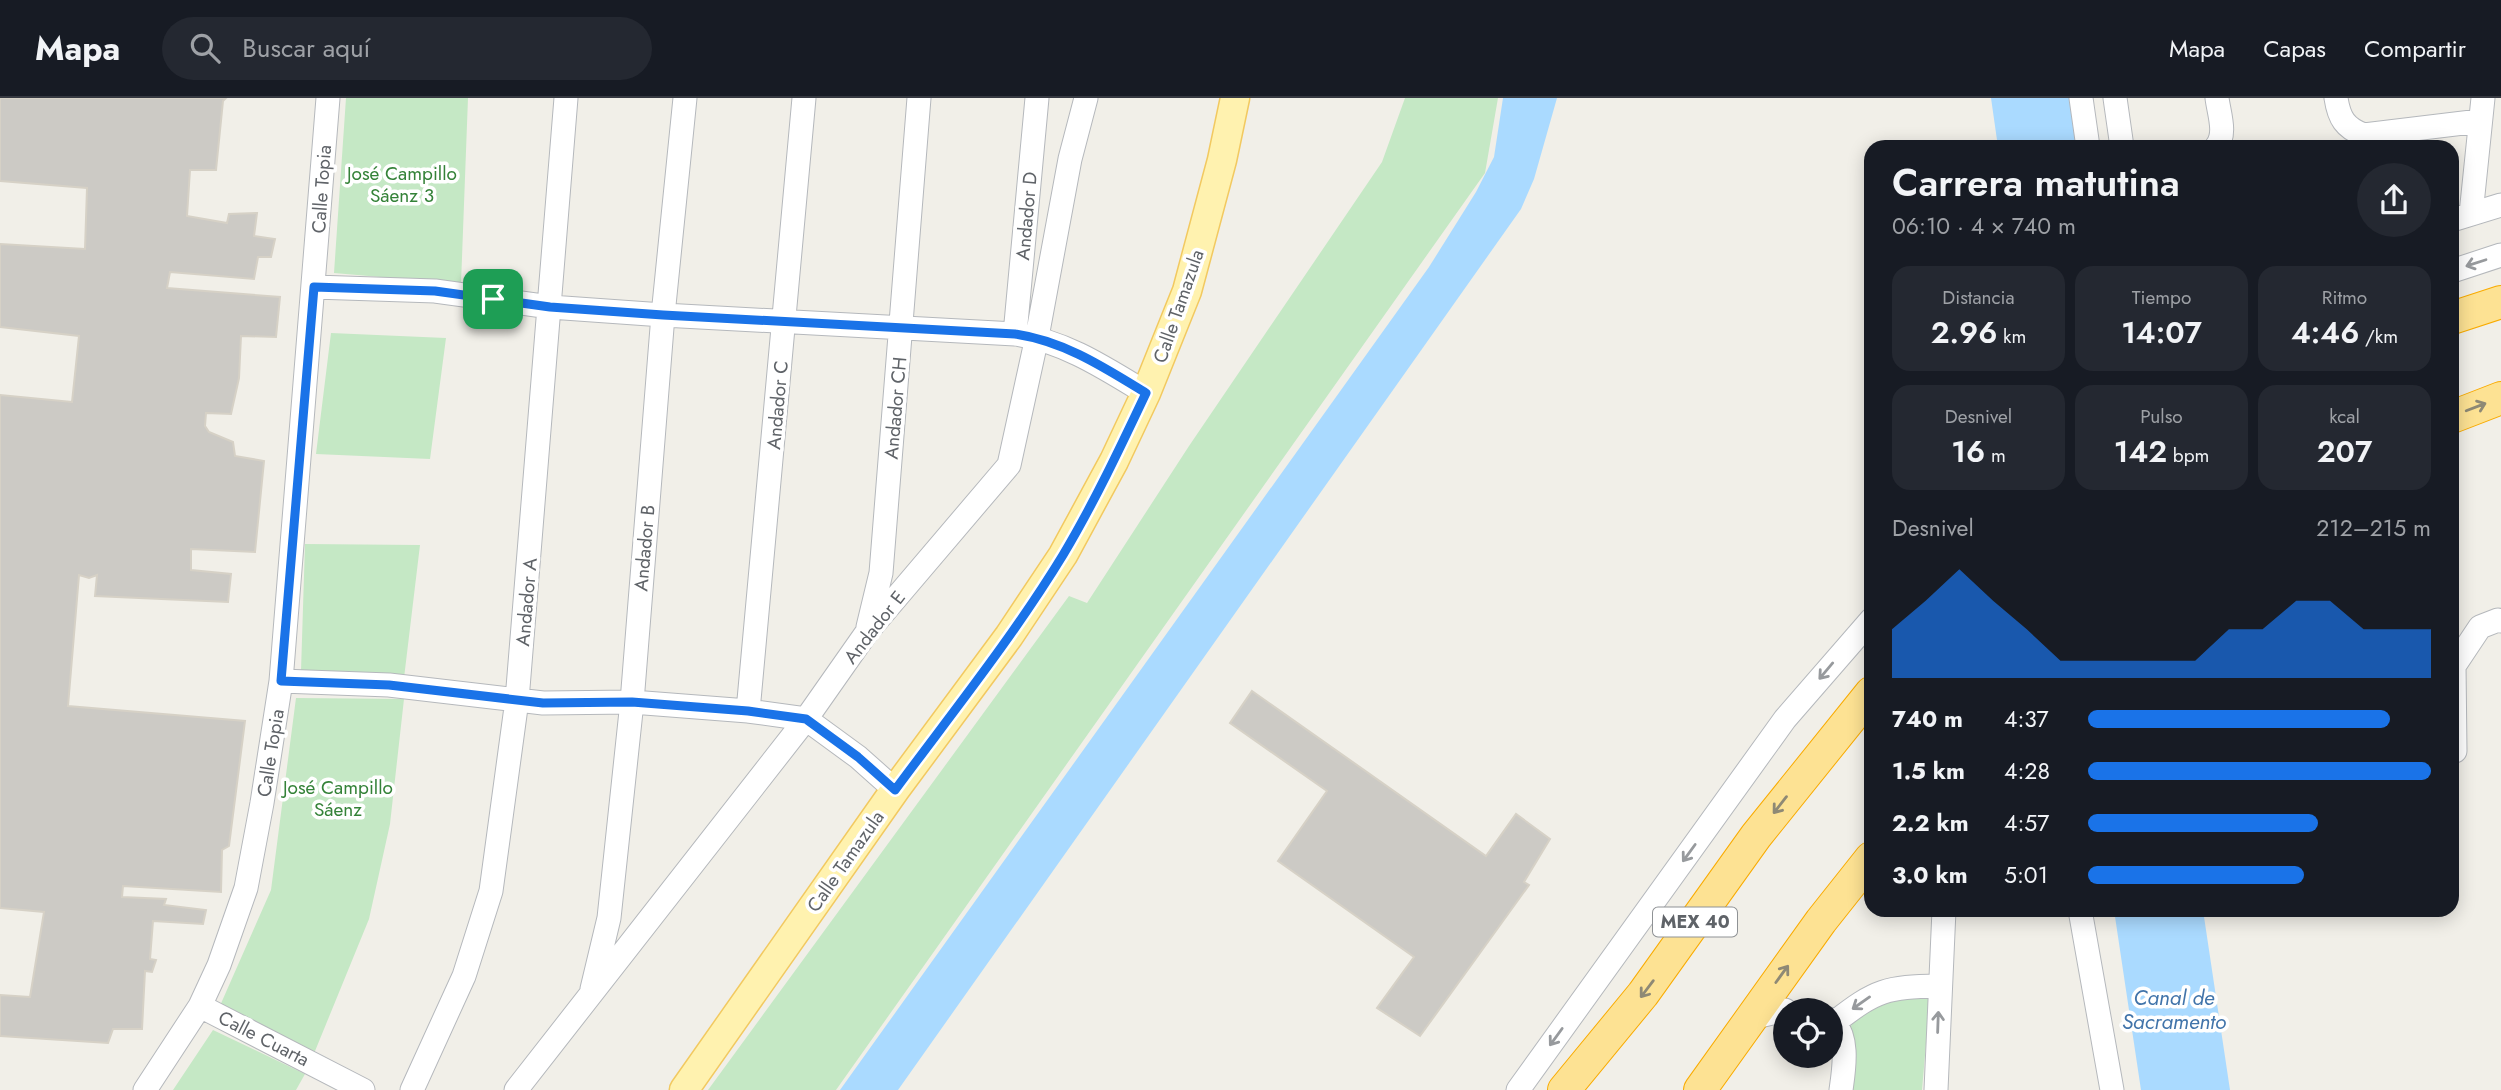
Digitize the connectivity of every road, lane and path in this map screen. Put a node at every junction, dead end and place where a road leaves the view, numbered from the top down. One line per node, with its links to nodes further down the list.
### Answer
1 (328, 98): 24 (street, Calle Topia)
2 (566, 98): 26 (street, Andador A)
3 (685, 98): 27 (street, Andador B)
4 (804, 98): 29 (street, Andador C)
5 (919, 98): 30 (street, Andador CH)
6 (1037, 98): 18 (street, Andador D)
7 (1086, 98): 19 (street, Andador E)
8 (1235, 98): 32 (main road, Calle Tamazula)
9 (2081, 98): 15 (street)
10 (2115, 98): 16 (street)
11 (2217, 98): 17 (street)
12 (2336, 98): 14 (street)
13 (2483, 98): 14 (street)
14 (2480, 121): 21 (street)
15 (2087, 140)
16 (2121, 140)
17 (2221, 140)
18 (1031, 153): 19 (street); 31 (street, Andador D)
19 (1070, 159): 31 (street, Andador E)
20 (2501, 205): 21 (street)
21 (2461, 217)
22 (2501, 255): 23 (street, one-way to 23)
23 (2459, 269)
24 (314, 287): 26 (street); 39 (street, Calle Topia)
25 (2501, 302): 28 (highway)
26 (550, 307): 27 (street); 40 (street, Andador A)
27 (663, 315): 29 (street); 41 (street, Andador B)
28 (2459, 316)
29 (785, 321): 30 (street); 43 (street, Andador C)
30 (902, 327): 31 (street); 37 (street, Andador CH)
31 (1026, 336): 32 (street); 37 (street, Andador E)
32 (1146, 393): 45 (main road, Calle Tamazula)
33 (2501, 398): 34 (highway, one-way to 33)
34 (2459, 414)
35 (2501, 621): 38 (street)
36 (1864, 628): 61 (street, one-way to 61)
37 (867, 632): 44 (street, Andador E)
38 (2459, 658)
39 (281, 681): 40 (street); 51 (street, Calle Topia)
40 (517, 700): 41 (street); 58 (street, Andador A)
41 (632, 702): 43 (street); 50 (street, Andador B)
42 (1864, 702): 62 (highway, MEX 40, one-way to 62)
43 (748, 711): 44 (street)
44 (806, 719): 45 (street); 50 (street, Andador E)
45 (895, 790): 60 (main road, Calle Tamazula)
46 (1864, 867): 54 (highway, one-way to 46)
47 (1944, 917): 49 (street)
48 (2081, 917): 66 (street)
49 (1939, 986): 53 (street, one-way to 53); 65 (street, one-way to 49)
50 (590, 996): 59 (street, Andador E)
51 (201, 1006): 56 (street, Calle Topia); 57 (street, Calle Cuarta)
52 (1773, 1013): 54 (street)
53 (1843, 1014)
54 (1751, 1018): 63 (highway)
55 (1843, 1068): 64 (street)
56 (145, 1090)
57 (363, 1090)
58 (412, 1090)
59 (516, 1090)
60 (684, 1090)
61 (1518, 1090)
62 (1564, 1090)
63 (1700, 1090)
64 (1841, 1090)
65 (1936, 1090)
66 (2112, 1090)

